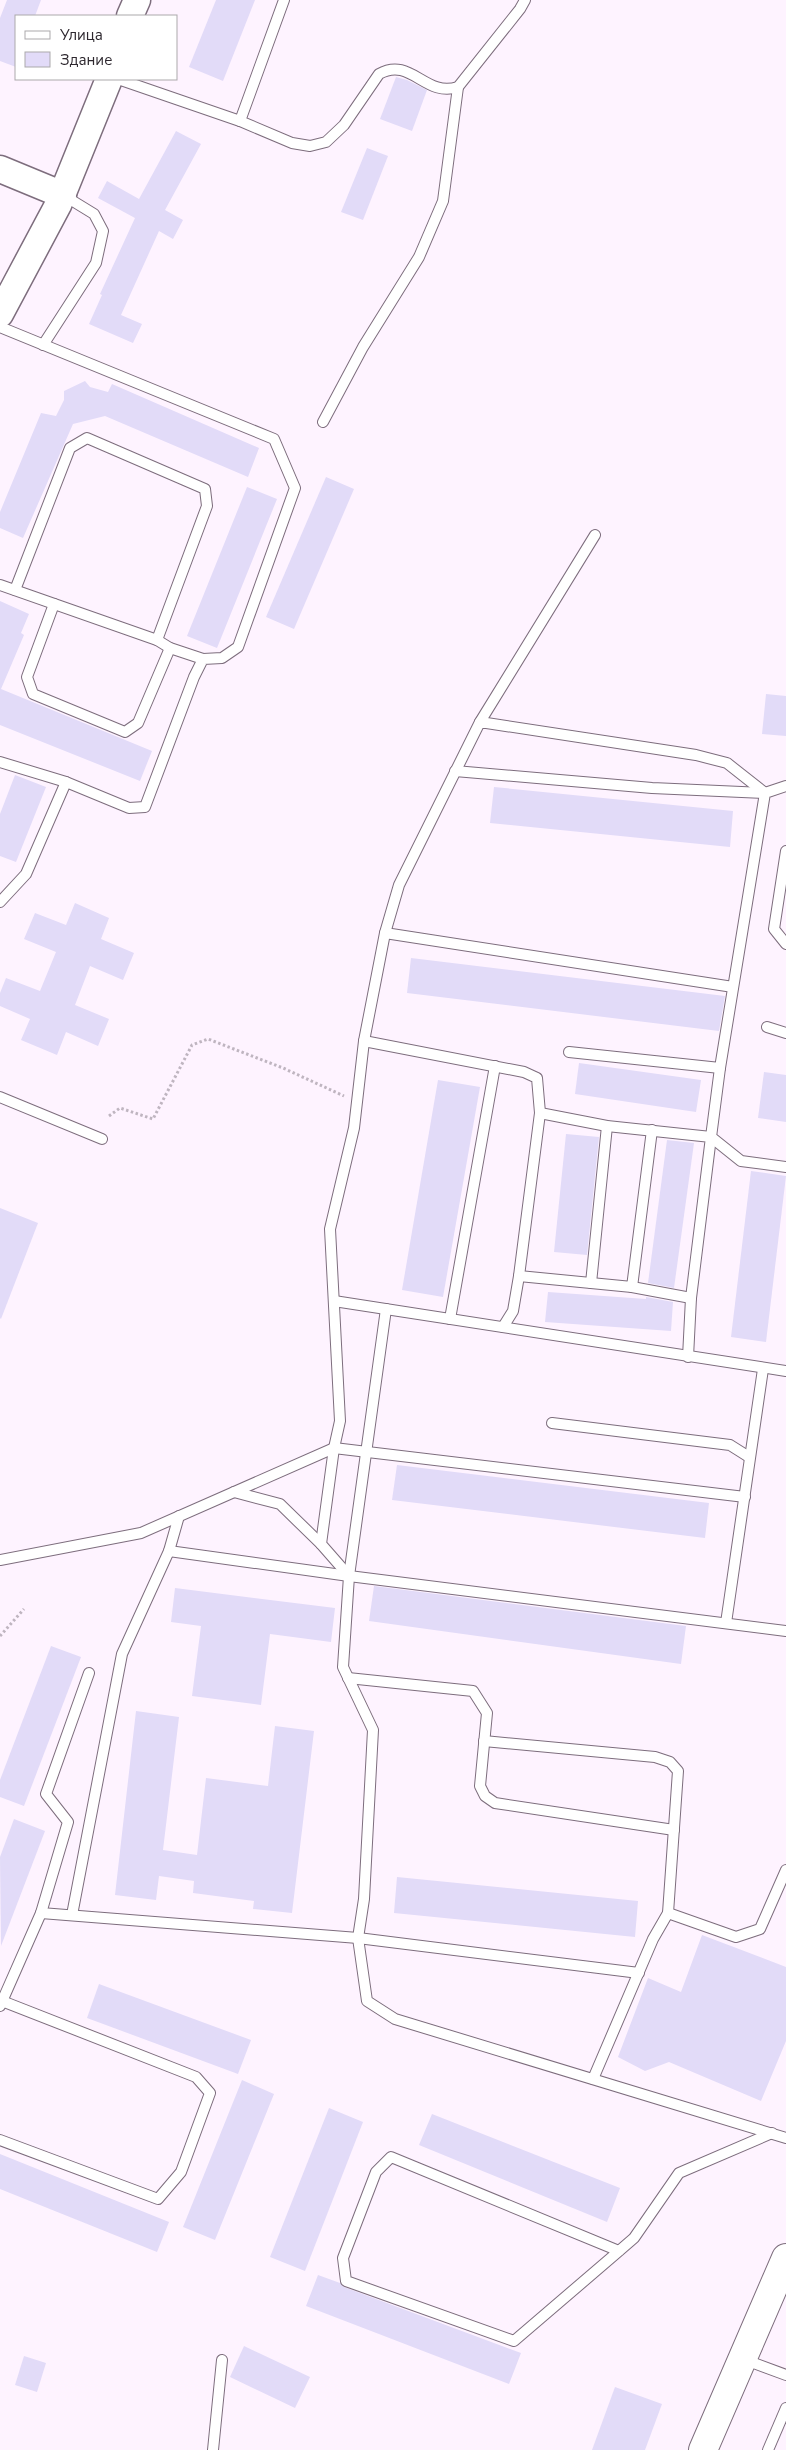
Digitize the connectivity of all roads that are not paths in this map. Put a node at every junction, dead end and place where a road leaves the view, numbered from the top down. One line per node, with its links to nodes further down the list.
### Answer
1 (137, 0): 4 (street)
2 (284, 0): 8 (lane)
3 (525, 0): 7 (lane)
4 (130, 15)
5 (108, 80): 10 (street)
6 (121, 80): 8 (lane)
7 (458, 87): 8 (lane); 14 (lane)
8 (240, 121)
9 (0, 169): 10 (street)
10 (63, 195): 11 (street); 13 (lane)
11 (0, 314)
12 (0, 327): 13 (lane)
13 (43, 345): 21 (lane)
14 (323, 422)
15 (595, 535): 22 (lane)
16 (0, 585): 17 (lane)
17 (15, 590): 18 (lane); 19 (lane)
18 (54, 604): 19 (lane); 20 (lane)
19 (156, 640): 20 (lane)
20 (170, 648): 21 (lane)
21 (203, 659): 25 (lane)
22 (480, 722): 24 (lane); 27 (lane)
23 (0, 762): 25 (lane)
24 (455, 771): 27 (lane); 30 (lane)
25 (66, 782): 29 (lane)
26 (786, 786): 27 (lane)
27 (765, 793): 32 (lane)
28 (786, 851): 31 (lane)
29 (0, 902)
30 (385, 933): 32 (lane); 35 (lane)
31 (786, 944)
32 (733, 987): 38 (lane)
33 (767, 1027): 34 (lane)
34 (786, 1033)
35 (364, 1041): 37 (lane); 50 (lane)
36 (569, 1052): 38 (lane)
37 (495, 1066): 40 (lane); 52 (lane)
38 (720, 1068): 43 (lane)
39 (0, 1097): 44 (lane)
40 (540, 1113): 41 (lane); 46 (lane)
41 (607, 1126): 42 (lane); 47 (lane)
42 (652, 1130): 43 (lane); 48 (lane)
43 (711, 1137): 45 (lane); 49 (lane)
44 (102, 1139)
45 (786, 1167)
46 (518, 1276): 47 (lane); 53 (lane)
47 (591, 1283): 48 (lane)
48 (632, 1286): 49 (lane)
49 (691, 1298): 54 (lane)
50 (334, 1300): 51 (lane); 58 (lane)
51 (386, 1309): 52 (lane); 59 (lane)
52 (450, 1319): 53 (lane)
53 (503, 1328): 54 (lane)
54 (688, 1357): 55 (lane)
55 (763, 1369): 56 (lane); 60 (lane)
56 (786, 1371)
57 (552, 1424): 60 (lane)
58 (334, 1448): 59 (lane); 61 (lane); 64 (lane)
59 (366, 1452): 62 (lane); 67 (lane)
60 (749, 1457): 62 (lane)
61 (234, 1492): 63 (lane); 64 (lane)
62 (745, 1497): 68 (lane)
63 (179, 1516): 65 (lane); 66 (lane)
64 (321, 1544): 67 (lane)
65 (169, 1551): 67 (lane); 77 (lane)
66 (0, 1560)
67 (350, 1576): 68 (lane); 71 (lane)
68 (726, 1623): 69 (lane)
69 (786, 1631)
70 (89, 1673): 75 (lane)
71 (348, 1678): 72 (lane); 78 (lane)
72 (484, 1741): 73 (lane); 73 (lane)
73 (674, 1830): 76 (lane)
74 (786, 1870): 76 (lane)
75 (41, 1913): 77 (lane); 80 (lane)
76 (668, 1913): 79 (lane)
77 (72, 1916): 78 (lane)
78 (358, 1938): 79 (lane); 81 (lane)
79 (639, 1973): 81 (lane)
80 (1, 2004): 84 (lane)
81 (593, 2079): 82 (lane)
82 (772, 2132): 83 (lane); 85 (lane)
83 (786, 2138)
84 (0, 2140)
85 (619, 2251): 85 (lane)
86 (786, 2258): 87 (main road)
87 (742, 2359): 89 (lane); 91 (main road)
88 (222, 2360): 92 (lane)
89 (786, 2375)
90 (786, 2408): 93 (lane)
91 (703, 2447)
92 (213, 2450)
93 (768, 2450)

